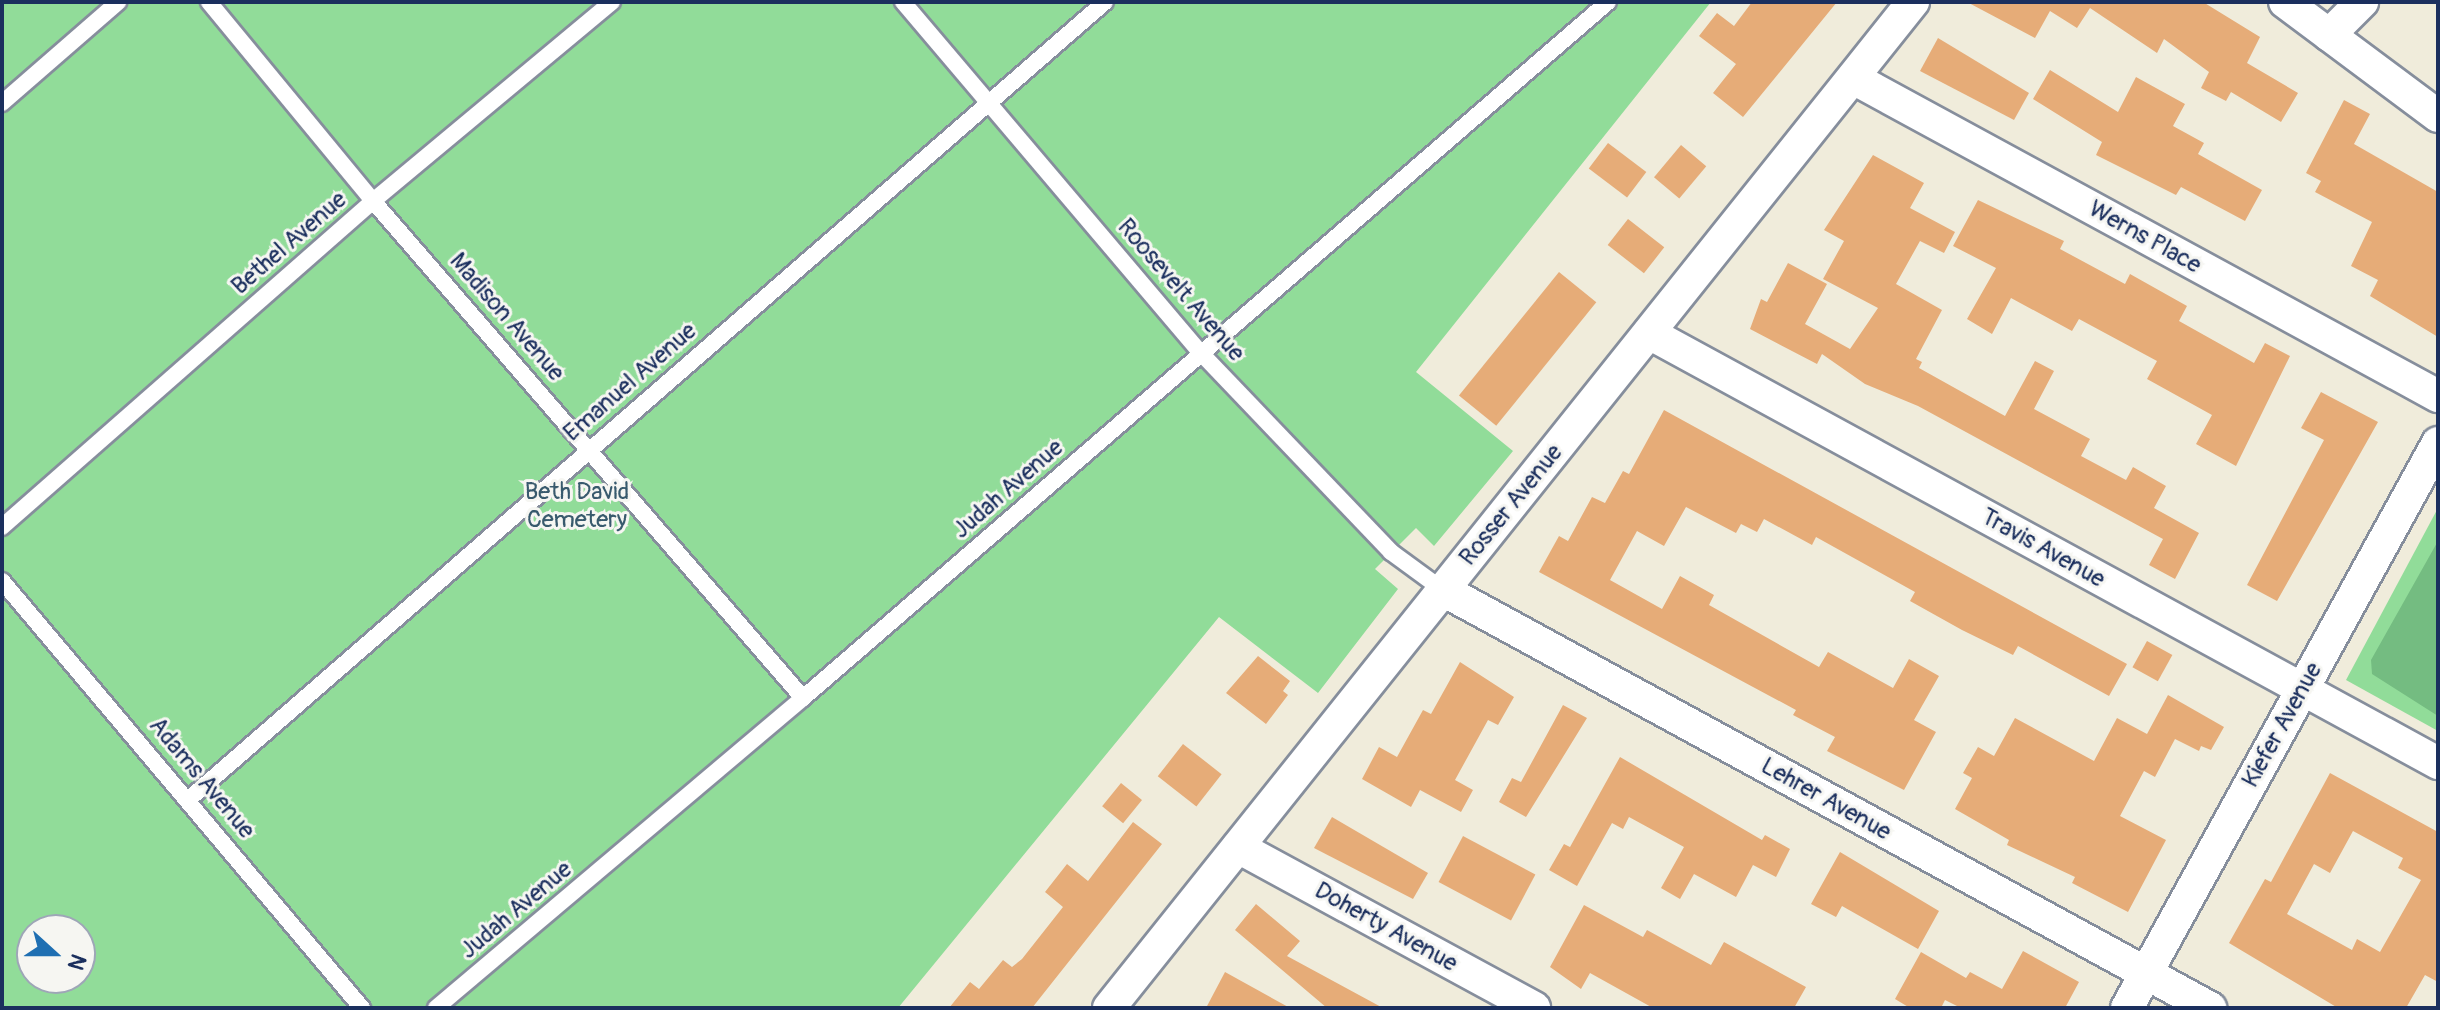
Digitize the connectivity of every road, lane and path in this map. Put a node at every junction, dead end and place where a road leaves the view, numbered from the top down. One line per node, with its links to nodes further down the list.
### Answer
1 (118, 2): 12 (lane)
2 (209, 2): 15 (lane, Madison Avenue)
3 (612, 2): 15 (lane, Bethel Avenue)
4 (903, 2): 13 (lane, Roosevelt Avenue)
5 (1105, 2): 13 (lane, Emanuel Avenue)
6 (1608, 2): 17 (lane, Judah Avenue)
7 (1913, 2): 11 (street, Rosser Avenue)
8 (2285, 2): 10 (street)
9 (2362, 2): 10 (street)
10 (2329, 35): 14 (street)
11 (1853, 78): 16 (street, Rosser Avenue); 18 (street, Werns Place)
12 (2, 103)
13 (989, 103): 17 (lane, Roosevelt Avenue); 20 (lane, Emanuel Avenue)
14 (2438, 116)
15 (373, 201): 20 (lane, Madison Avenue); 21 (lane, Bethel Avenue)
16 (1649, 333): 23 (street, Rosser Avenue); 24 (street, Travis Avenue)
17 (1201, 353): 23 (lane, Roosevelt Avenue); 25 (lane, Judah Avenue)
18 (2438, 396)
19 (2438, 443): 24 (street, Kiefer Avenue)
20 (591, 448): 25 (lane, Madison Avenue); 27 (lane, Emanuel Avenue)
21 (2, 527)
22 (2, 581): 27 (lane, Adams Avenue)
23 (1443, 590): 28 (street, Rosser Avenue); 29 (street, Lehrer Avenue)
24 (2302, 689): 26 (street, Travis Avenue); 29 (street, Kiefer Avenue)
25 (803, 698): 31 (lane, Judah Avenue)
26 (2438, 763)
27 (189, 799): 30 (lane, Adams Avenue)
28 (1238, 847): 32 (street, Rosser Avenue); 33 (street, Doherty Avenue)
29 (2146, 973): 34 (street, Kiefer Avenue); 35 (street, Lehrer Avenue)
30 (362, 1008)
31 (436, 1008)
32 (1109, 1008)
33 (1534, 1008)
34 (2127, 1008)
35 (2210, 1008)

